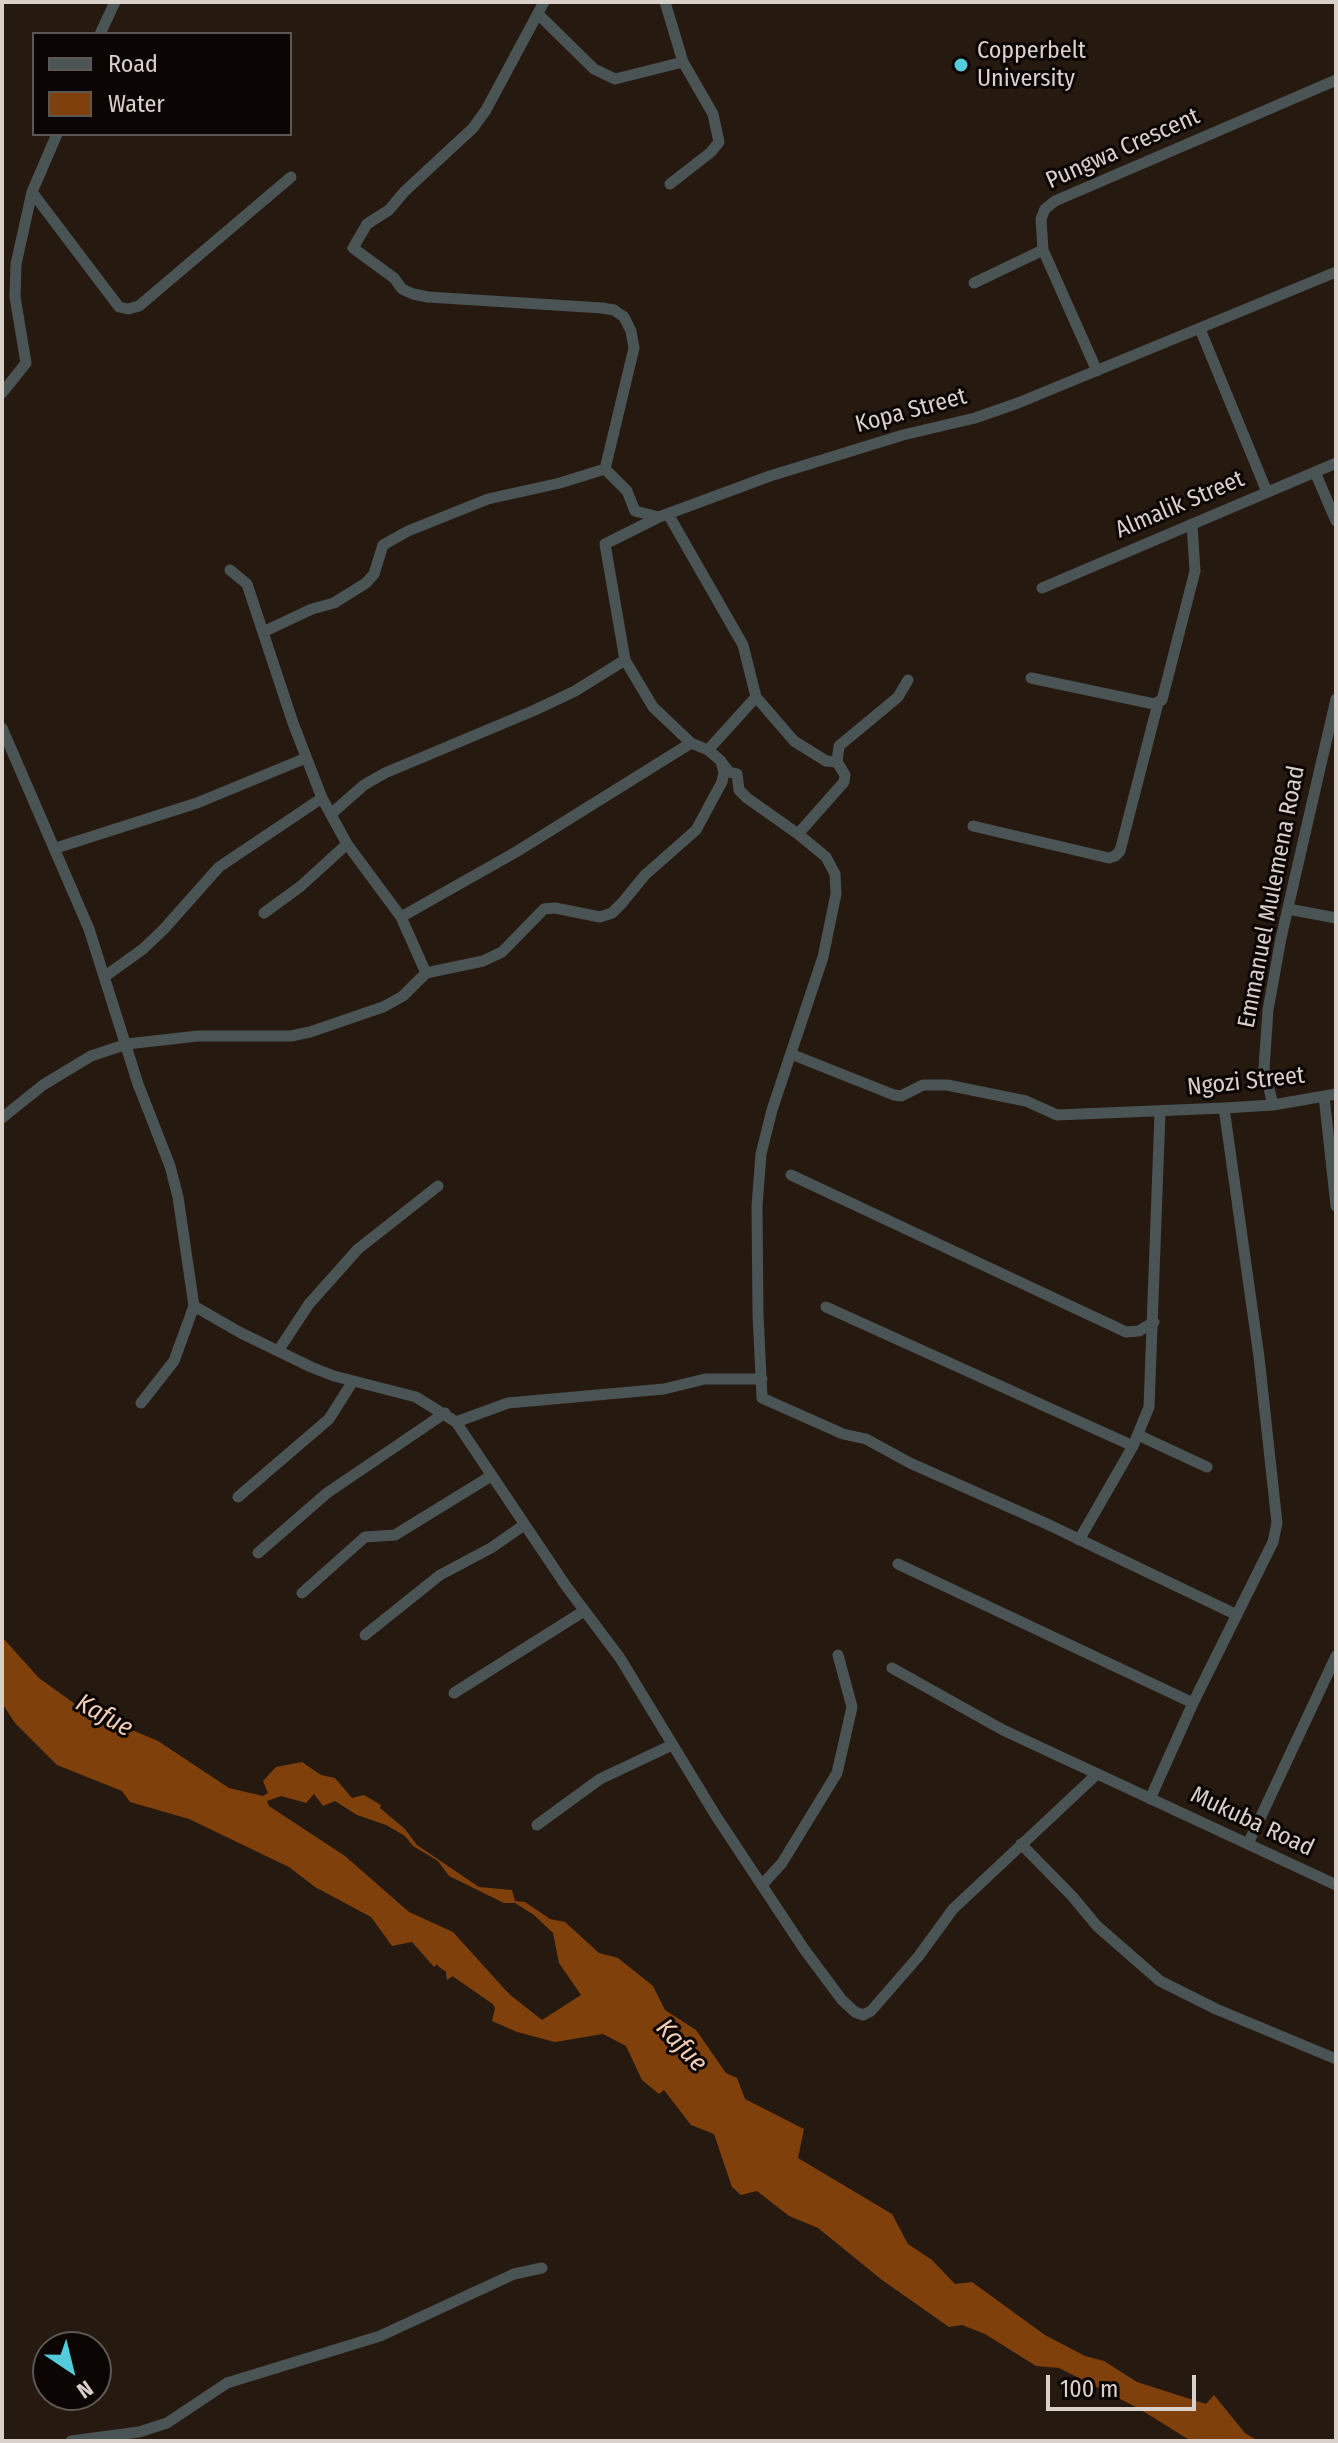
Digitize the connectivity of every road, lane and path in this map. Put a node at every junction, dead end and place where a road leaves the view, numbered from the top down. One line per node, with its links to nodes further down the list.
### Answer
1 (115, 2): 5 (street)
2 (544, 2): 4 (street)
3 (665, 2): 6 (street)
4 (538, 14): 6 (street); 19 (street)
5 (101, 32)
6 (683, 62): 10 (street)
7 (1336, 80): 12 (street, Pungwa Crescent)
8 (56, 136): 11 (street)
9 (291, 177): 11 (street)
10 (670, 184)
11 (32, 192): 17 (street)
12 (1043, 250): 14 (street); 16 (street, Pungwa Crescent)
13 (1336, 272): 15 (street, Kopa Street)
14 (974, 283)
15 (1200, 329): 16 (street, Kopa Street); 21 (street)
16 (1097, 371): 22 (street, Kopa Street)
17 (2, 393)
18 (1336, 463): 20 (street, Almalik Street)
19 (605, 469): 22 (street); 27 (street)
20 (1315, 472): 21 (street, Almalik Street); 23 (street)
21 (1267, 492): 24 (street, Almalik Street)
22 (663, 516): 28 (street, Kopa Street); 31 (street)
23 (1336, 521)
24 (1192, 524): 26 (street, Almalik Street); 33 (street)
25 (230, 570): 27 (street)
26 (1042, 588)
27 (263, 632): 37 (street)
28 (625, 660): 35 (street); 41 (street)
29 (1031, 678): 33 (street)
30 (908, 680): 39 (street)
31 (756, 697): 36 (street); 39 (street)
32 (1336, 699): 46 (street, Emmanuel Mulemena Road)
33 (1158, 703): 42 (street)
34 (2, 728): 45 (street)
35 (691, 743): 36 (street); 48 (street)
36 (708, 750): 38 (street)
37 (306, 758): 40 (street); 45 (street)
38 (721, 761): 43 (street); 50 (street)
39 (837, 762): 43 (street)
40 (322, 798): 41 (street); 51 (street)
41 (331, 814): 44 (street)
42 (973, 826)
43 (798, 834): 53 (street)
44 (347, 844): 47 (street); 48 (street)
45 (56, 848): 51 (street)
46 (1288, 909): 49 (street); 55 (street, Emmanuel Mulemena Road)
47 (264, 913)
48 (401, 917): 50 (street)
49 (1336, 918)
50 (426, 973): 52 (street)
51 (104, 977): 52 (street)
52 (127, 1044): 58 (street); 62 (street)
53 (791, 1054): 57 (street, Ngozi Street); 66 (street)
54 (1330, 1095): 55 (street, Ngozi Street); 61 (street)
55 (1273, 1105): 56 (street, Ngozi Street)
56 (1224, 1108): 57 (street, Ngozi Street); 81 (street)
57 (1160, 1113): 64 (street)
58 (2, 1118)
59 (791, 1175): 64 (street)
60 (438, 1186): 65 (street)
61 (1336, 1206)
62 (194, 1306): 65 (street); 68 (street)
63 (826, 1307): 71 (street)
64 (1154, 1322): 71 (street)
65 (278, 1351): 67 (street)
66 (762, 1379): 70 (street); 76 (street)
67 (353, 1381): 69 (street); 74 (street)
68 (141, 1403)
69 (445, 1413): 70 (street); 77 (street)
70 (456, 1422): 73 (street)
71 (1136, 1440): 72 (street); 76 (street)
72 (1207, 1467)
73 (491, 1476): 75 (street); 79 (street)
74 (238, 1497)
75 (524, 1525): 80 (street); 82 (street)
76 (1079, 1540): 81 (street)
77 (258, 1553)
78 (898, 1564): 87 (street)
79 (302, 1593)
80 (584, 1611): 86 (street); 88 (street)
81 (1237, 1615): 87 (street)
82 (365, 1635)
83 (838, 1655): 94 (street)
84 (1336, 1656): 93 (street)
85 (892, 1668): 89 (street, Mukuba Road)
86 (454, 1693)
87 (1193, 1703): 90 (street)
88 (672, 1745): 91 (street); 94 (street)
89 (1097, 1774): 90 (street, Mukuba Road); 92 (street)
90 (1150, 1799): 93 (street, Mukuba Road)
91 (537, 1825)
92 (1021, 1844): 94 (street); 96 (street)
93 (1248, 1844): 95 (street, Mukuba Road)
94 (762, 1885)
95 (1336, 1885)
96 (1336, 2059)
97 (542, 2268): 98 (street)
98 (71, 2441)

